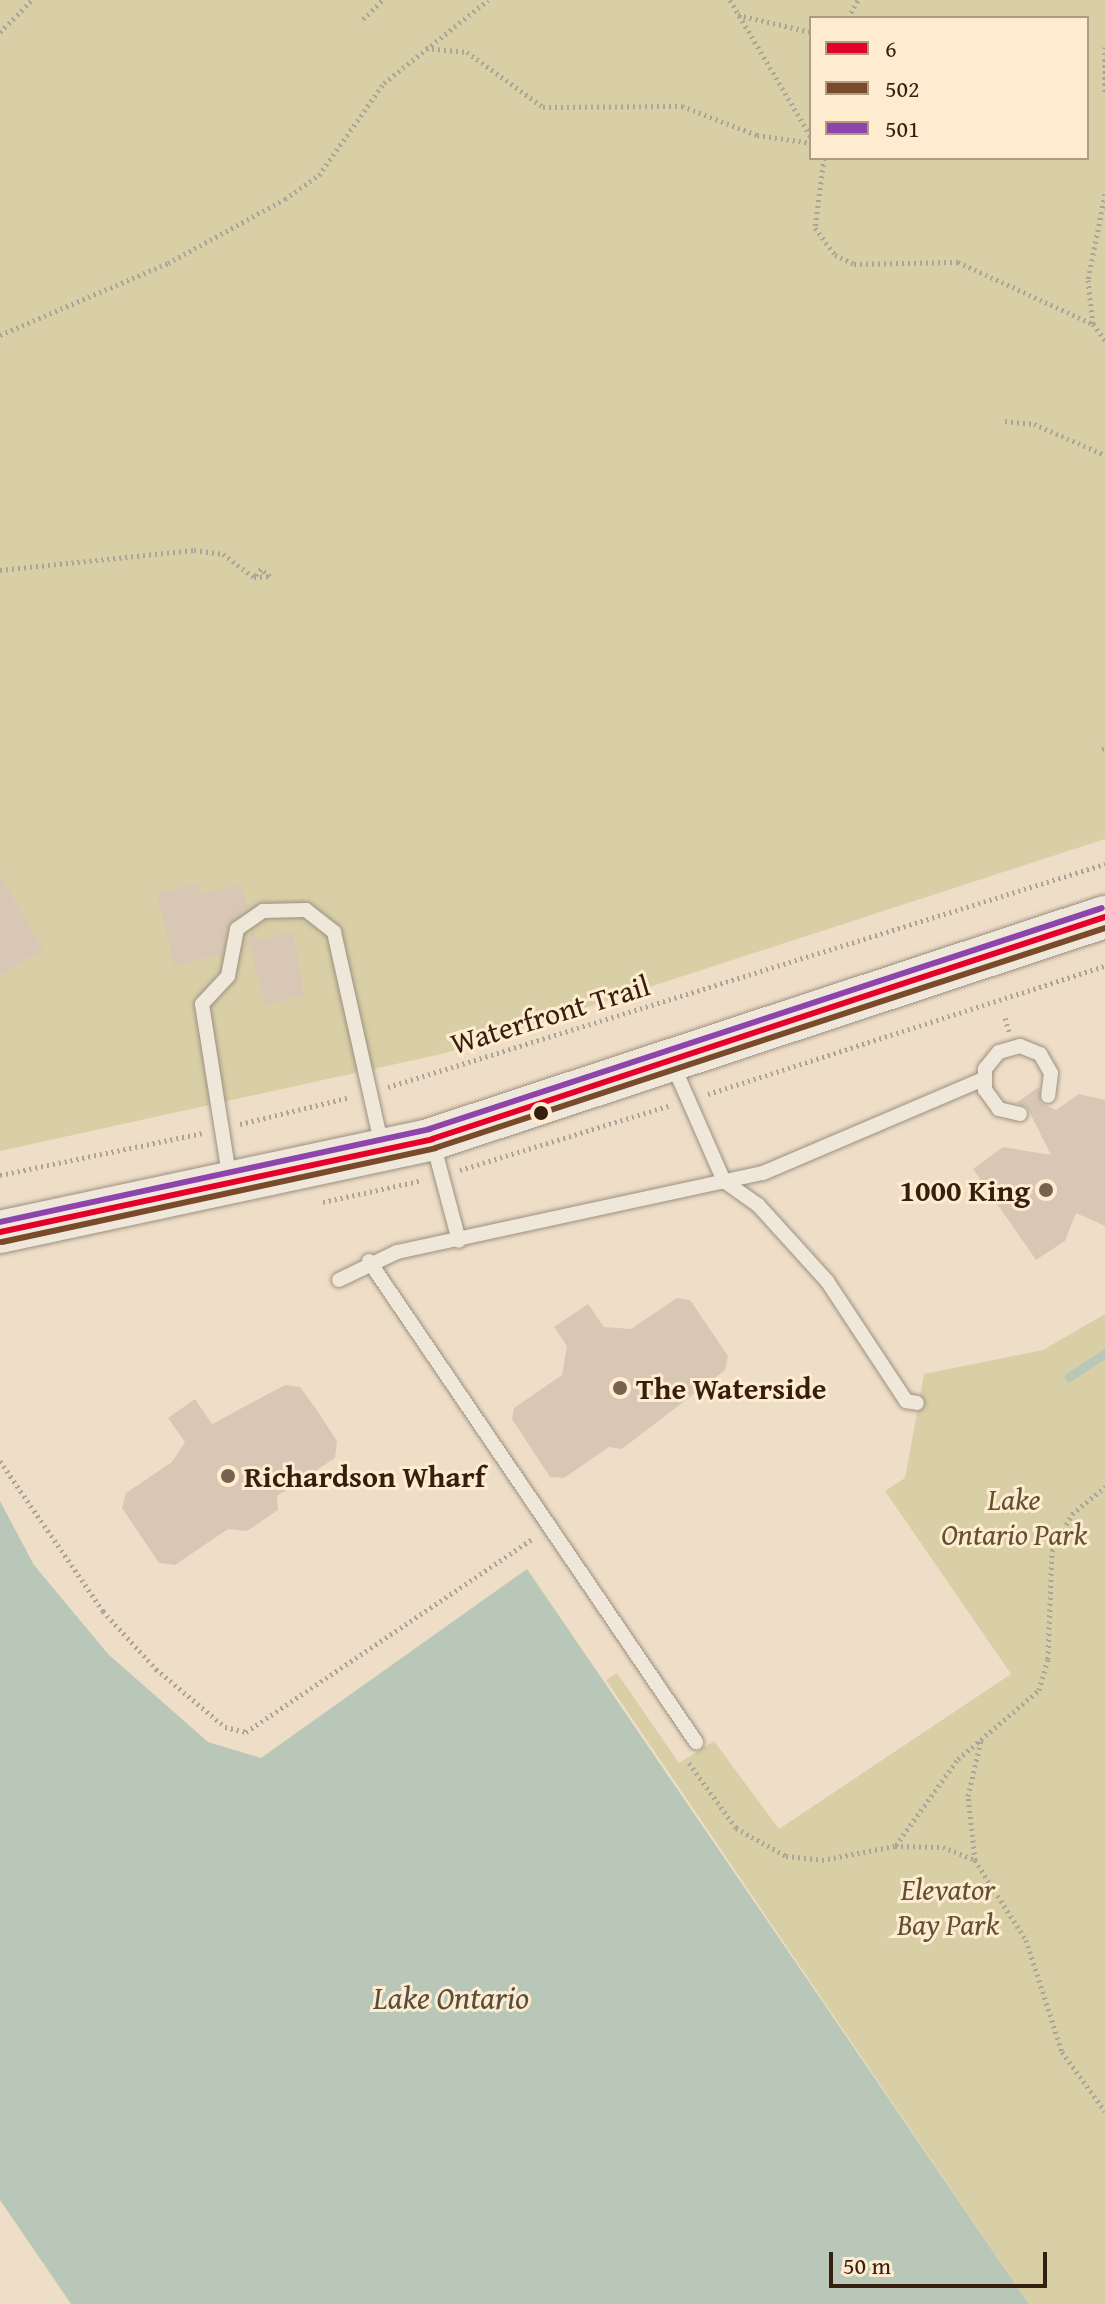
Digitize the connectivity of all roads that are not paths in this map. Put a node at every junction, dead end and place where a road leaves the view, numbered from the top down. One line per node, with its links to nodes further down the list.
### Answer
1 (1105, 917): 2 (main road)
2 (673, 1064): 6 (main road); 8 (lane)
3 (983, 1079): 4 (lane); 5 (lane); 8 (lane)
4 (1048, 1096)
5 (1020, 1114)
6 (432, 1139): 7 (main road); 11 (lane)
7 (382, 1151): 9 (main road); 9 (lane)
8 (724, 1181): 11 (lane); 14 (lane)
9 (231, 1186): 10 (main road)
10 (0, 1232)
11 (459, 1241): 12 (lane)
12 (369, 1261): 13 (lane); 15 (lane)
13 (339, 1280)
14 (917, 1403)
15 (696, 1742)

